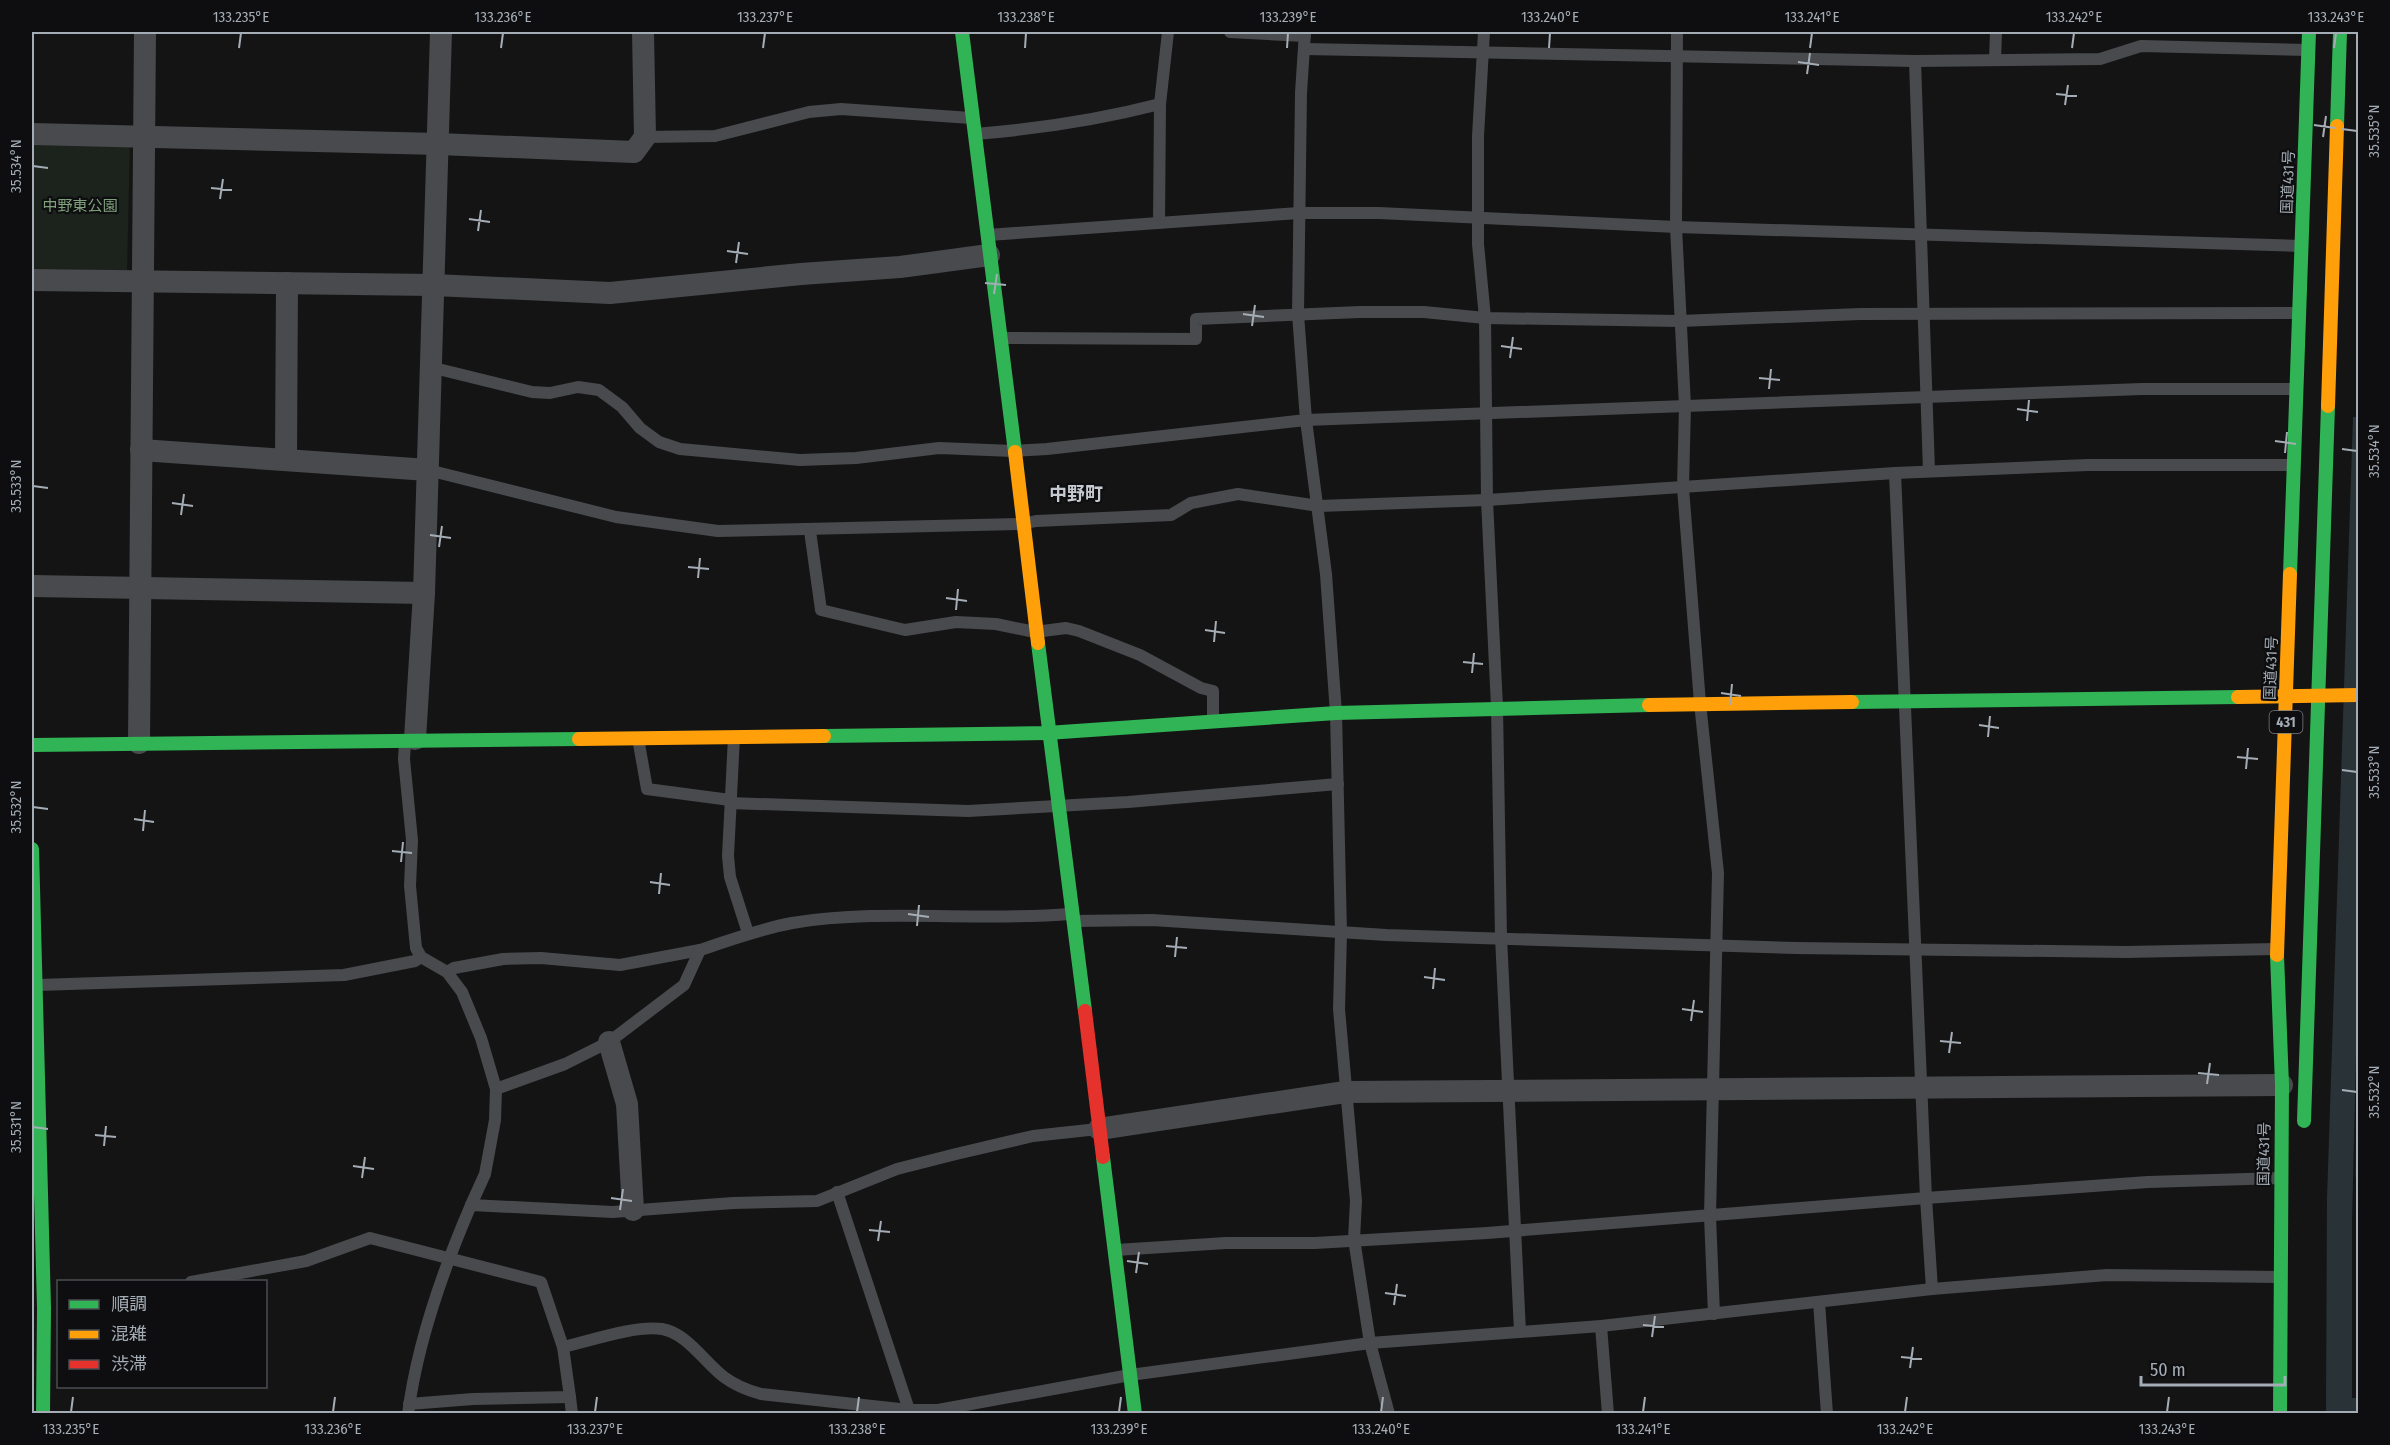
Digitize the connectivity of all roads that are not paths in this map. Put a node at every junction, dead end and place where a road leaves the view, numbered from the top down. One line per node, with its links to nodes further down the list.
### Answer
1 (145, 32): 23 (street)
2 (441, 32): 25 (street)
3 (643, 32): 24 (street)
4 (962, 32): 20 (main road)
5 (1168, 32): 19 (lane)
6 (1230, 32): 12 (lane)
7 (1484, 32): 15 (lane)
8 (1677, 32): 16 (lane)
9 (1996, 32): 17 (lane)
10 (2309, 32): 14 (main road, 国道431号 / 431)
11 (2340, 32): 65 (main road, 431)
12 (1305, 34): 13 (lane)
13 (1304, 50): 15 (lane); 26 (lane)
14 (2308, 50): 17 (lane); 32 (main road, 国道431号 / 431)
15 (1483, 51): 16 (lane); 27 (lane)
16 (1677, 56): 18 (lane); 29 (lane)
17 (1995, 60): 18 (lane)
18 (1915, 61): 30 (lane)
19 (1160, 104): 22 (lane); 28 (lane)
20 (973, 118): 22 (main road); 24 (lane)
21 (32, 134): 23 (street)
22 (975, 134): 31 (main road)
23 (146, 136): 25 (street); 34 (street)
24 (645, 137): 25 (street)
25 (439, 144): 36 (street)
26 (1299, 213): 27 (lane); 28 (lane); 38 (lane)
27 (1477, 218): 29 (lane); 40 (lane)
28 (1159, 223): 31 (lane)
29 (1676, 227): 30 (lane); 41 (lane)
30 (1921, 234): 32 (lane); 39 (lane)
31 (988, 245): 36 (street); 42 (main road)
32 (2303, 246): 37 (main road, 国道431号 / 431)
33 (32, 280): 34 (street)
34 (144, 282): 35 (street); 49 (street)
35 (288, 283): 36 (street); 51 (street)
36 (434, 285): 43 (street)
37 (2301, 313): 39 (lane); 44 (main road, 国道431号 / 431)
38 (1298, 314): 40 (lane); 42 (lane); 48 (lane)
39 (1925, 314): 41 (lane); 45 (lane)
40 (1485, 318): 41 (lane); 47 (lane)
41 (1680, 321): 46 (lane)
42 (1000, 338): 50 (main road)
43 (430, 367): 50 (lane); 53 (street)
44 (2298, 389): 45 (lane); 52 (main road, 国道431号 / 431)
45 (1928, 399): 46 (lane); 54 (lane)
46 (1685, 405): 47 (lane); 56 (lane)
47 (1486, 415): 48 (lane); 57 (lane)
48 (1306, 420): 50 (lane); 58 (lane)
49 (141, 450): 51 (street); 62 (street)
50 (1013, 451): 59 (main road)
51 (286, 459): 53 (street)
52 (2294, 465): 54 (lane); 66 (main road, 国道431号 / 431)
53 (428, 470): 60 (lane); 63 (street)
54 (1929, 471): 55 (lane)
55 (1895, 473): 56 (lane); 68 (lane)
56 (1683, 488): 57 (lane); 69 (lane)
57 (1487, 500): 58 (lane); 70 (lane)
58 (1318, 506): 59 (lane); 71 (lane)
59 (1022, 524): 60 (lane); 64 (main road)
60 (810, 531): 64 (lane)
61 (32, 586): 62 (street)
62 (142, 588): 63 (street); 77 (street)
63 (424, 593): 76 (street)
64 (1035, 632): 72 (lane); 73 (main road)
65 (2325, 694): 66 (main road); 67 (main road); 102 (main road, 431)
66 (2287, 695): 68 (main road); 88 (main road, 国道431号 / 431)
67 (2358, 695)
68 (1905, 700): 69 (main road); 90 (lane)
69 (1700, 703): 70 (main road); 87 (lane)
70 (1497, 707): 71 (main road); 86 (lane)
71 (1336, 714): 72 (main road); 79 (lane)
72 (1213, 721): 73 (main road)
73 (1047, 733): 74 (main road); 81 (main road)
74 (734, 736): 75 (main road); 80 (lane)
75 (638, 737): 76 (main road); 80 (lane)
76 (410, 739): 77 (main road); 91 (lane)
77 (139, 743): 78 (main road)
78 (32, 745)
79 (1338, 784): 81 (lane); 85 (lane)
80 (730, 802): 81 (lane); 84 (lane)
81 (1057, 805): 83 (main road)
82 (32, 849): 93 (main road)
83 (1072, 917): 84 (lane); 85 (lane); 101 (main road)
84 (748, 933): 89 (lane)
85 (1341, 933): 86 (lane); 100 (lane)
86 (1501, 937): 87 (lane); 99 (lane)
87 (1716, 945): 90 (lane); 96 (lane)
88 (2277, 949): 90 (lane); 95 (main road, 国道431号 / 431)
89 (700, 950): 92 (lane); 94 (lane)
90 (1917, 950): 97 (lane)
91 (420, 957): 92 (lane); 93 (lane)
92 (447, 972): 98 (lane)
93 (33, 985): 118 (main road)
94 (609, 1042): 98 (lane); 107 (street)
95 (2282, 1085): 97 (street); 103 (main road, 国道431号 / 431)
96 (1714, 1087): 97 (street); 99 (street); 108 (lane)
97 (1922, 1088): 105 (lane)
98 (496, 1089): 106 (lane)
99 (1507, 1090): 100 (street); 109 (lane)
100 (1345, 1092): 101 (street); 110 (lane)
101 (1099, 1129): 104 (lane); 111 (main road)
102 (2304, 1131)
103 (2280, 1178): 105 (lane); 113 (main road, 国道431号 / 431)
104 (837, 1192): 107 (lane); 127 (lane)
105 (1926, 1198): 108 (lane); 115 (lane)
106 (471, 1205): 107 (lane); 112 (lane)
107 (633, 1210)
108 (1710, 1216): 109 (lane); 119 (lane)
109 (1515, 1230): 110 (lane); 121 (lane)
110 (1354, 1239): 111 (lane); 122 (lane)
111 (1115, 1250): 124 (main road)
112 (447, 1260): 114 (lane); 123 (lane); 126 (lane)
113 (2280, 1277): 115 (lane); 134 (main road, 国道431号 / 431)
114 (198, 1280)
115 (1932, 1289): 116 (lane)
116 (1819, 1302): 119 (lane); 133 (lane)
117 (57, 1305): 118 (lane)
118 (38, 1309): 128 (main road)
119 (1714, 1314): 120 (lane)
120 (1601, 1326): 121 (lane); 132 (lane)
121 (1520, 1332): 122 (lane)
122 (1370, 1343): 124 (lane); 131 (lane)
123 (563, 1347): 125 (lane); 127 (lane)
124 (1130, 1375): 127 (lane); 130 (main road)
125 (570, 1396): 126 (lane); 129 (lane)
126 (409, 1409)
127 (914, 1411)
128 (43, 1413)
129 (572, 1413)
130 (1135, 1413)
131 (1389, 1413)
132 (1608, 1413)
133 (1827, 1413)
134 (2280, 1413)

